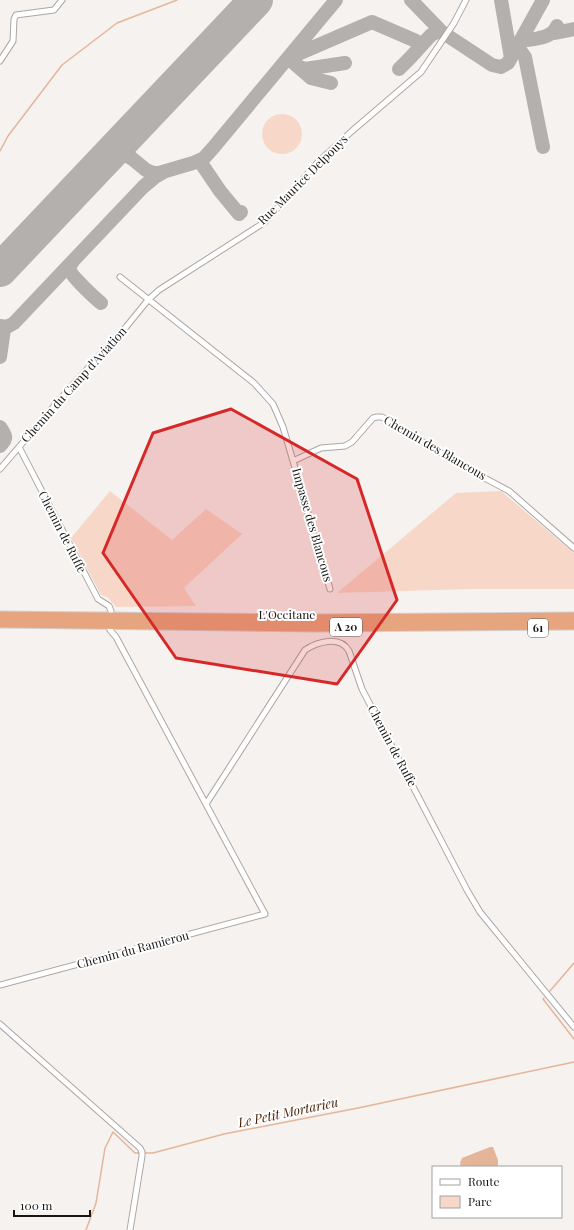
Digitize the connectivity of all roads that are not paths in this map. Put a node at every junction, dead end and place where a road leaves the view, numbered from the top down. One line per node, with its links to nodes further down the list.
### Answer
1 (62, 0): 3 (street)
2 (466, 0): 5 (street, Rue Maurice Delpouys)
3 (0, 61)
4 (120, 277): 5 (street)
5 (148, 300): 6 (street, Chemin du Camp d'Aviation); 7 (street)
6 (19, 447): 8 (street, Chemin du Camp d'Aviation); 11 (street, Chemin de Ruffe)
7 (293, 461): 9 (street, Chemin des Blancous); 10 (street, Impasse des Blancous)
8 (0, 470)
9 (574, 548)
10 (330, 588)
11 (111, 611)
12 (574, 613): 14 (highway, 61)
13 (0, 616): 14 (highway, L'Occitane / A 20)
14 (519, 617): 15 (highway, L'Occitane / A 20)
15 (574, 617)
16 (0, 623): 18 (highway, L'Occitane / A 20)
17 (574, 625): 18 (highway, L'Occitane / A 20)
18 (502, 626): 19 (highway, 61)
19 (574, 629)
20 (110, 630): 21 (street)
21 (206, 804): 22 (street, Chemin du Ramierou); 24 (street, Chemin de Ruffe)
22 (0, 985)
23 (0, 1024): 25 (street)
24 (574, 1027)
25 (130, 1230)

